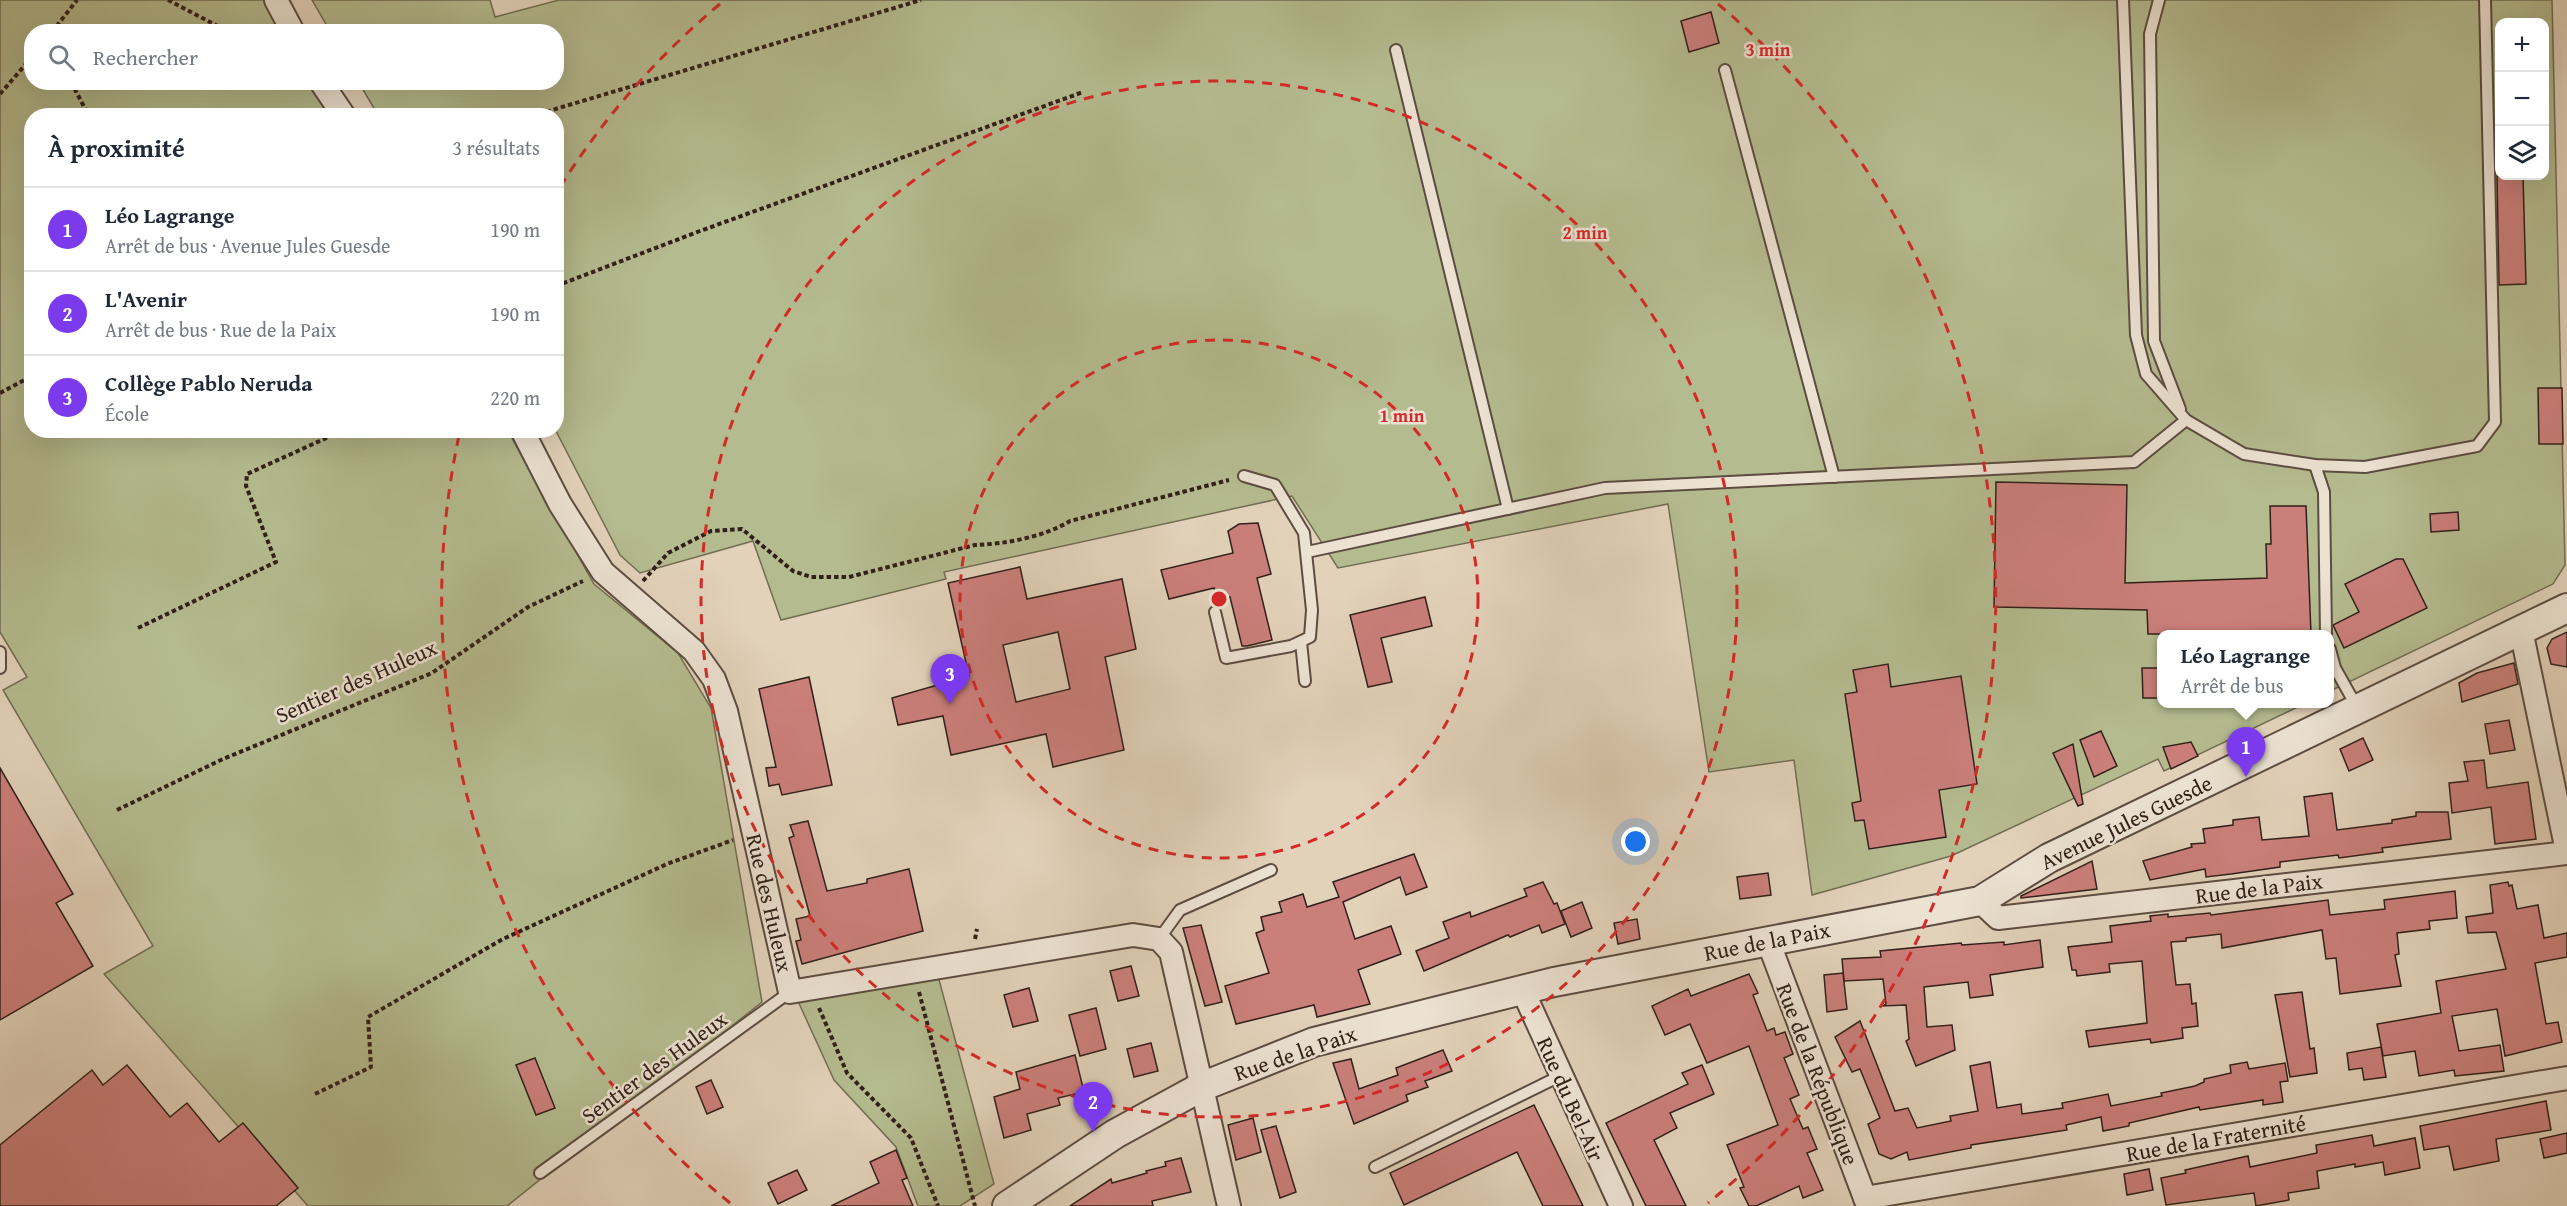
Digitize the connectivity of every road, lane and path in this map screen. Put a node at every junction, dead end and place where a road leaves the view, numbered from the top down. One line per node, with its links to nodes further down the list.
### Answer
1 (77, 0): 8 (path)
2 (168, 0): 9 (path)
3 (276, 0): 10 (street)
4 (921, 0): 20 (path)
5 (2123, 0): 24 (lane)
6 (2159, 0): 24 (lane)
7 (2485, 0): 27 (lane)
8 (58, 24)
9 (214, 24)
10 (289, 24)
11 (1396, 50): 30 (lane)
12 (24, 66): 17 (path)
13 (1725, 70): 29 (lane)
14 (75, 90): 18 (path)
15 (326, 90): 19 (street)
16 (1083, 92): 21 (path)
17 (0, 94)
18 (85, 108)
19 (339, 108)
20 (559, 108)
21 (564, 283)
22 (24, 380): 23 (path)
23 (0, 393)
24 (2186, 420): 27 (lane); 29 (lane)
25 (326, 438): 36 (path)
26 (526, 438): 32 (street, Rue des Huleux)
27 (2315, 465): 37 (lane)
28 (1244, 476): 31 (lane); 33 (path)
29 (1834, 477): 30 (lane)
30 (1509, 508): 31 (lane)
31 (1307, 552): 39 (lane)
32 (603, 572): 33 (street, Rue des Huleux); 45 (path, Sentier des Huleux)
33 (633, 601): 46 (street, Rue des Huleux)
34 (2567, 608): 38 (street, Avenue Jules Guesde)
35 (1215, 612): 39 (lane)
36 (138, 628)
37 (2326, 630)
38 (2522, 630): 44 (street, Avenue Jules Guesde); 47 (street)
39 (1301, 642): 43 (lane)
40 (0, 652): 42 (lane)
41 (2334, 664): 44 (lane)
42 (0, 668)
43 (1305, 681)
44 (2358, 710): 49 (street, Avenue Jules Guesde)
45 (117, 810)
46 (754, 834): 53 (street, Rue des Huleux); 58 (path)
47 (2567, 852): 49 (street, Rue de la Paix)
48 (1271, 870): 50 (lane)
49 (1980, 901): 51 (street, Rue de la Paix)
50 (1159, 939): 52 (street, Rue des Huleux); 57 (street)
51 (1768, 941): 54 (street, Rue de la Paix); 61 (street, Rue de la République)
52 (913, 970): 53 (street, Rue des Huleux); 63 (path)
53 (800, 990): 60 (lane, Sentier des Huleux); 62 (path)
54 (1523, 991): 55 (street, Rue du Bel-Air); 57 (street, Rue de la Paix)
55 (1560, 1076): 59 (lane); 66 (street, Rue du Bel-Air)
56 (2567, 1078): 61 (street, Rue de la Fraternité)
57 (1201, 1087): 64 (street, Rue de la Paix); 65 (street)
58 (315, 1094)
59 (1375, 1167)
60 (540, 1173)
61 (1867, 1202)
62 (938, 1206)
63 (975, 1206)
64 (1007, 1206)
65 (1229, 1206)
66 (1621, 1206)

